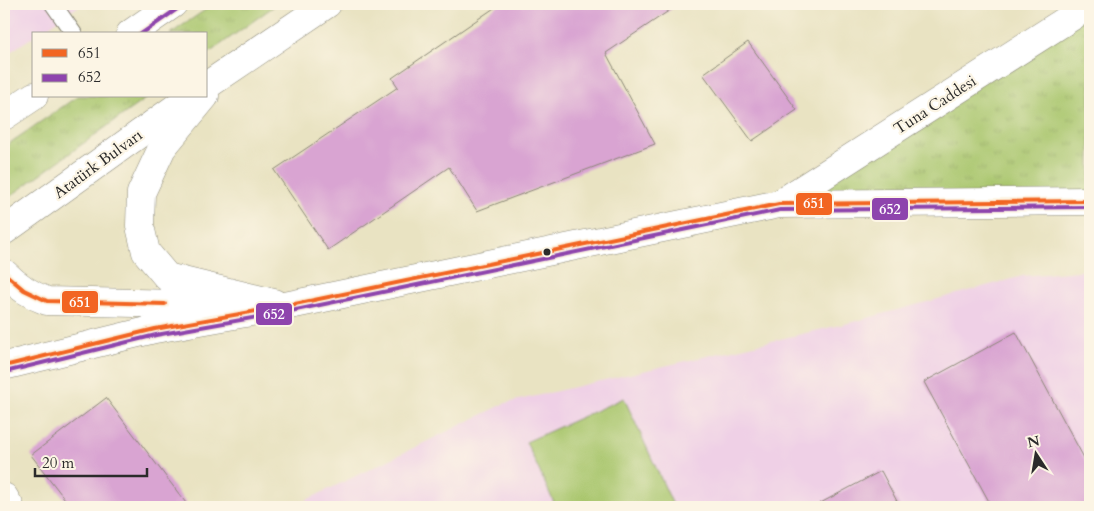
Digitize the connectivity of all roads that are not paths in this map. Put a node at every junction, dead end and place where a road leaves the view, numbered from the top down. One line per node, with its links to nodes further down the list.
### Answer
1 (53, 4): 5 (lane)
2 (173, 4): 6 (main road)
3 (327, 4): 7 (main road)
4 (1090, 5): 14 (main road, Tuna Caddesi)
5 (73, 32)
6 (133, 32)
7 (216, 79): 8 (main road)
8 (208, 93)
9 (32, 97): 12 (main road)
10 (189, 98): 15 (main road, Atatürk Bulvarı)
11 (204, 98): 17 (main road)
12 (4, 116)
13 (1090, 201): 14 (main road, Tuna Caddesi)
14 (779, 204): 17 (main road, Tuna Caddesi)
15 (4, 231)
16 (4, 273): 17 (main road, Tuna Caddesi)
17 (285, 306): 18 (main road, Tuna Caddesi)
18 (4, 366)
19 (4, 497): 20 (main road)
20 (10, 507)

